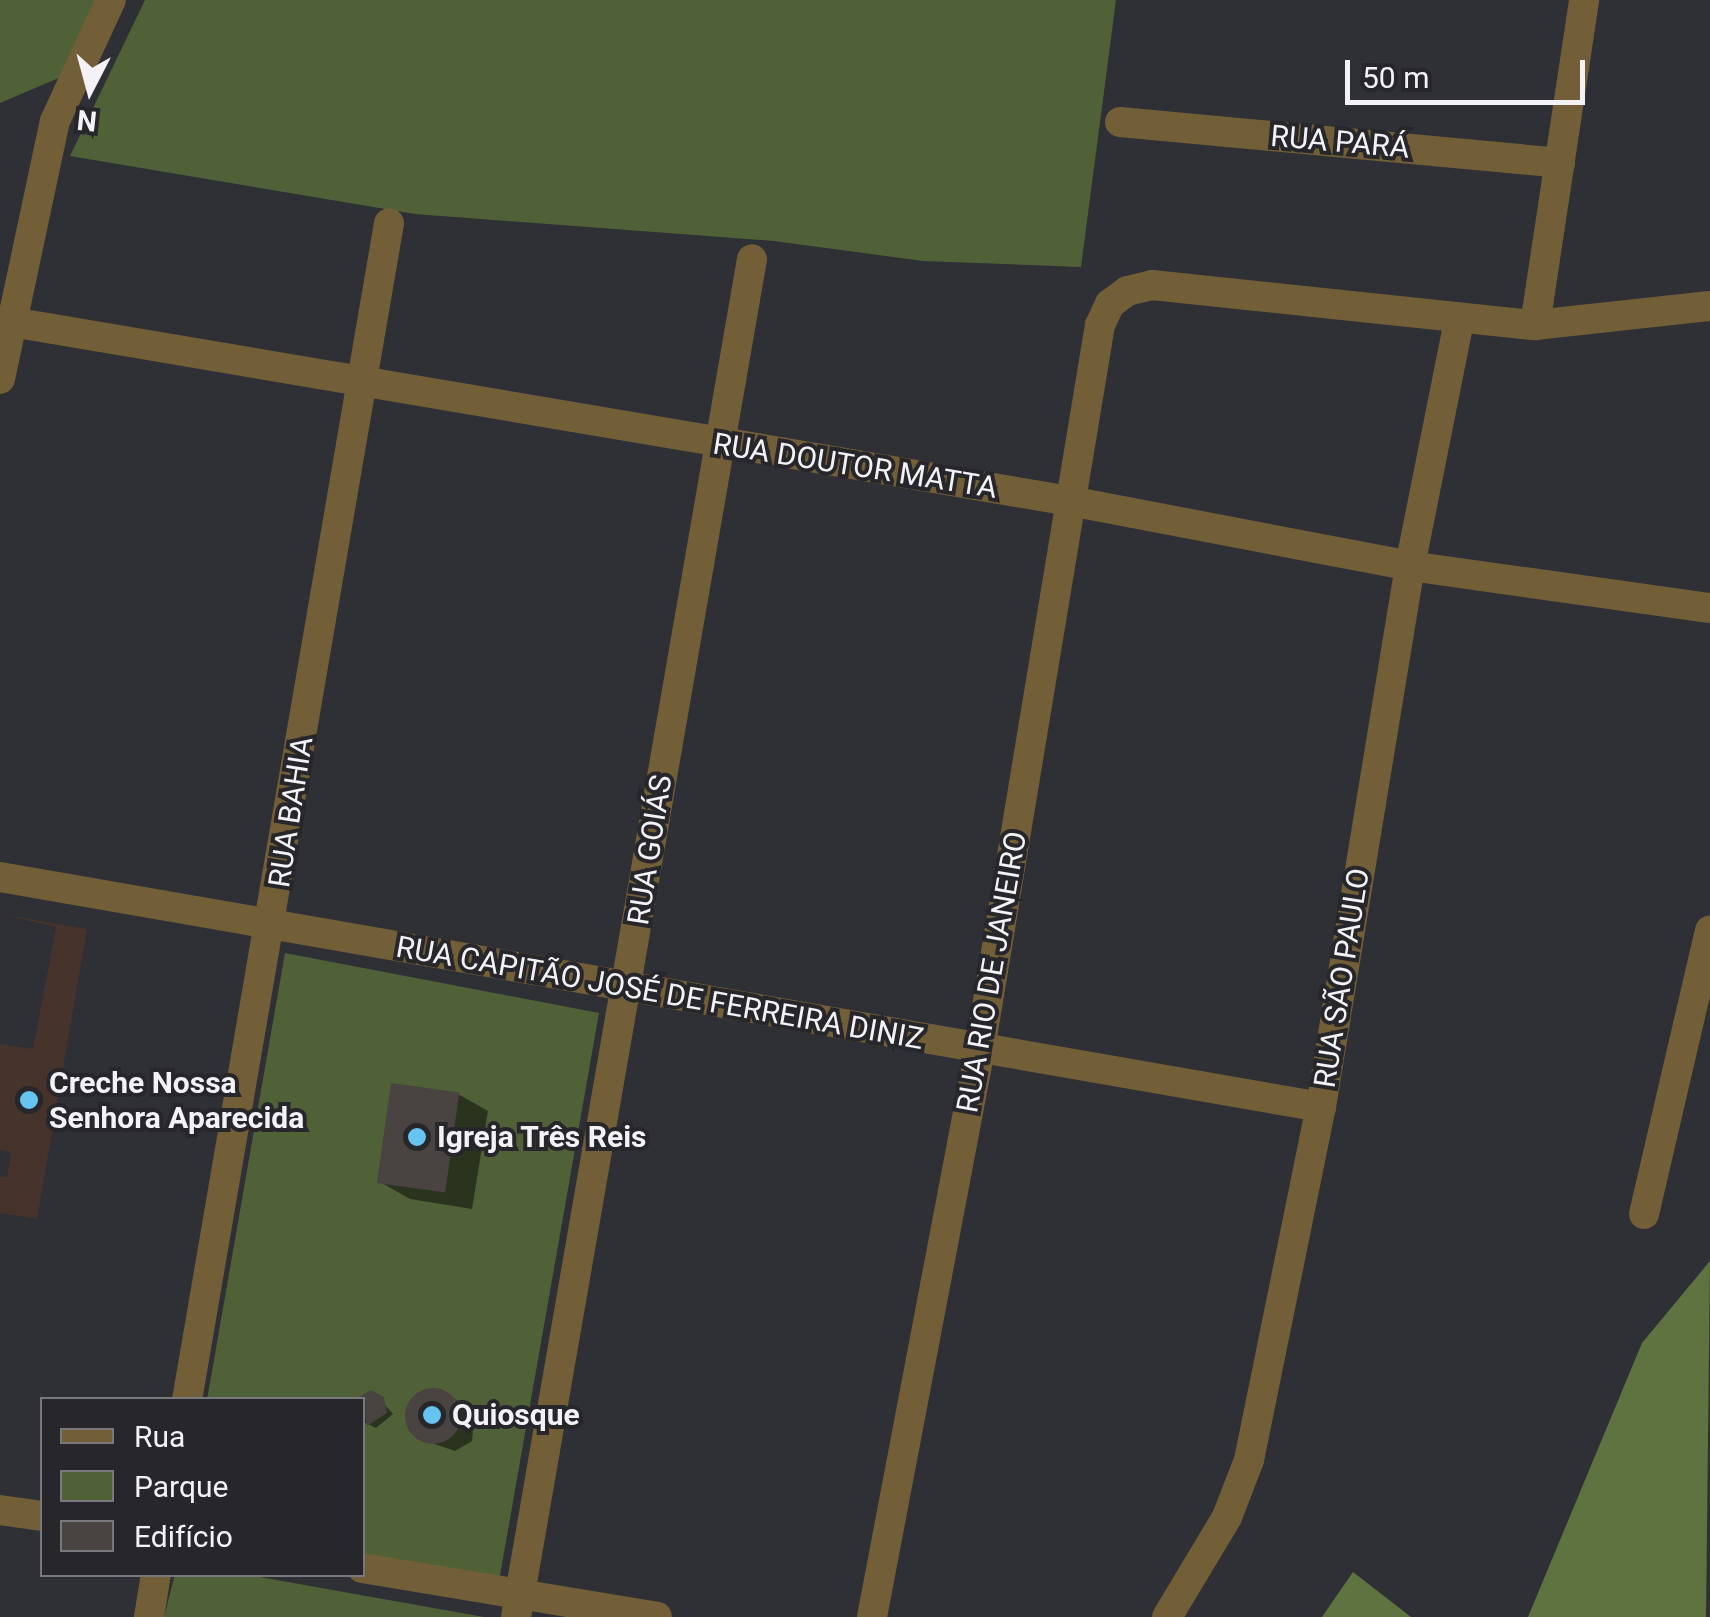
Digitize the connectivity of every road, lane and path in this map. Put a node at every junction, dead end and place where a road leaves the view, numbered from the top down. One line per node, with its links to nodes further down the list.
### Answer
1 (111, 0): 9 (street)
2 (1584, 0): 4 (street)
3 (1120, 122): 4 (street, RUA PARÁ)
4 (1560, 163): 10 (street)
5 (389, 224): 12 (street, RUA BAHIA)
6 (752, 260): 13 (street, RUA GOIÁS)
7 (1710, 306): 10 (street)
8 (1458, 320): 10 (street); 14 (street, RUA RIO DE JANEIRO); 15 (street, RUA SÃO PAULO)
9 (5, 321): 11 (street); 12 (street, RUA DOUTOR MATTA)
10 (1535, 325)
11 (0, 379)
12 (362, 383): 13 (street, RUA DOUTOR MATTA); 18 (street, RUA BAHIA)
13 (715, 443): 14 (street, RUA DOUTOR MATTA); 20 (street, RUA GOIÁS)
14 (1070, 501): 15 (street, RUA DOUTOR MATTA); 21 (street, RUA RIO DE JANEIRO)
15 (1410, 566): 16 (street, RUA DOUTOR MATTA); 22 (street, RUA SÃO PAULO)
16 (1710, 608)
17 (0, 877): 18 (street, RUA CAPITÃO JOSÉ DE FERREIRA DINIZ)
18 (272, 924): 20 (street, RUA CAPITÃO JOSÉ DE FERREIRA DINIZ); 24 (street, RUA BAHIA)
19 (1710, 931): 23 (street)
20 (628, 989): 21 (street, RUA CAPITÃO JOSÉ DE FERREIRA DINIZ); 29 (street, RUA GOIÁS)
21 (980, 1049): 22 (street, RUA CAPITÃO JOSÉ DE FERREIRA DINIZ); 32 (street, RUA RIO DE JANEIRO)
22 (1321, 1108): 33 (street, RUA SÃO PAULO)
23 (1644, 1214)
24 (188, 1397)
25 (0, 1510): 26 (street)
26 (40, 1516)
27 (365, 1569): 29 (street)
28 (156, 1577): 30 (street)
29 (518, 1605): 31 (street)
30 (149, 1617)
31 (656, 1617)
32 (872, 1617)
33 (1167, 1617)

